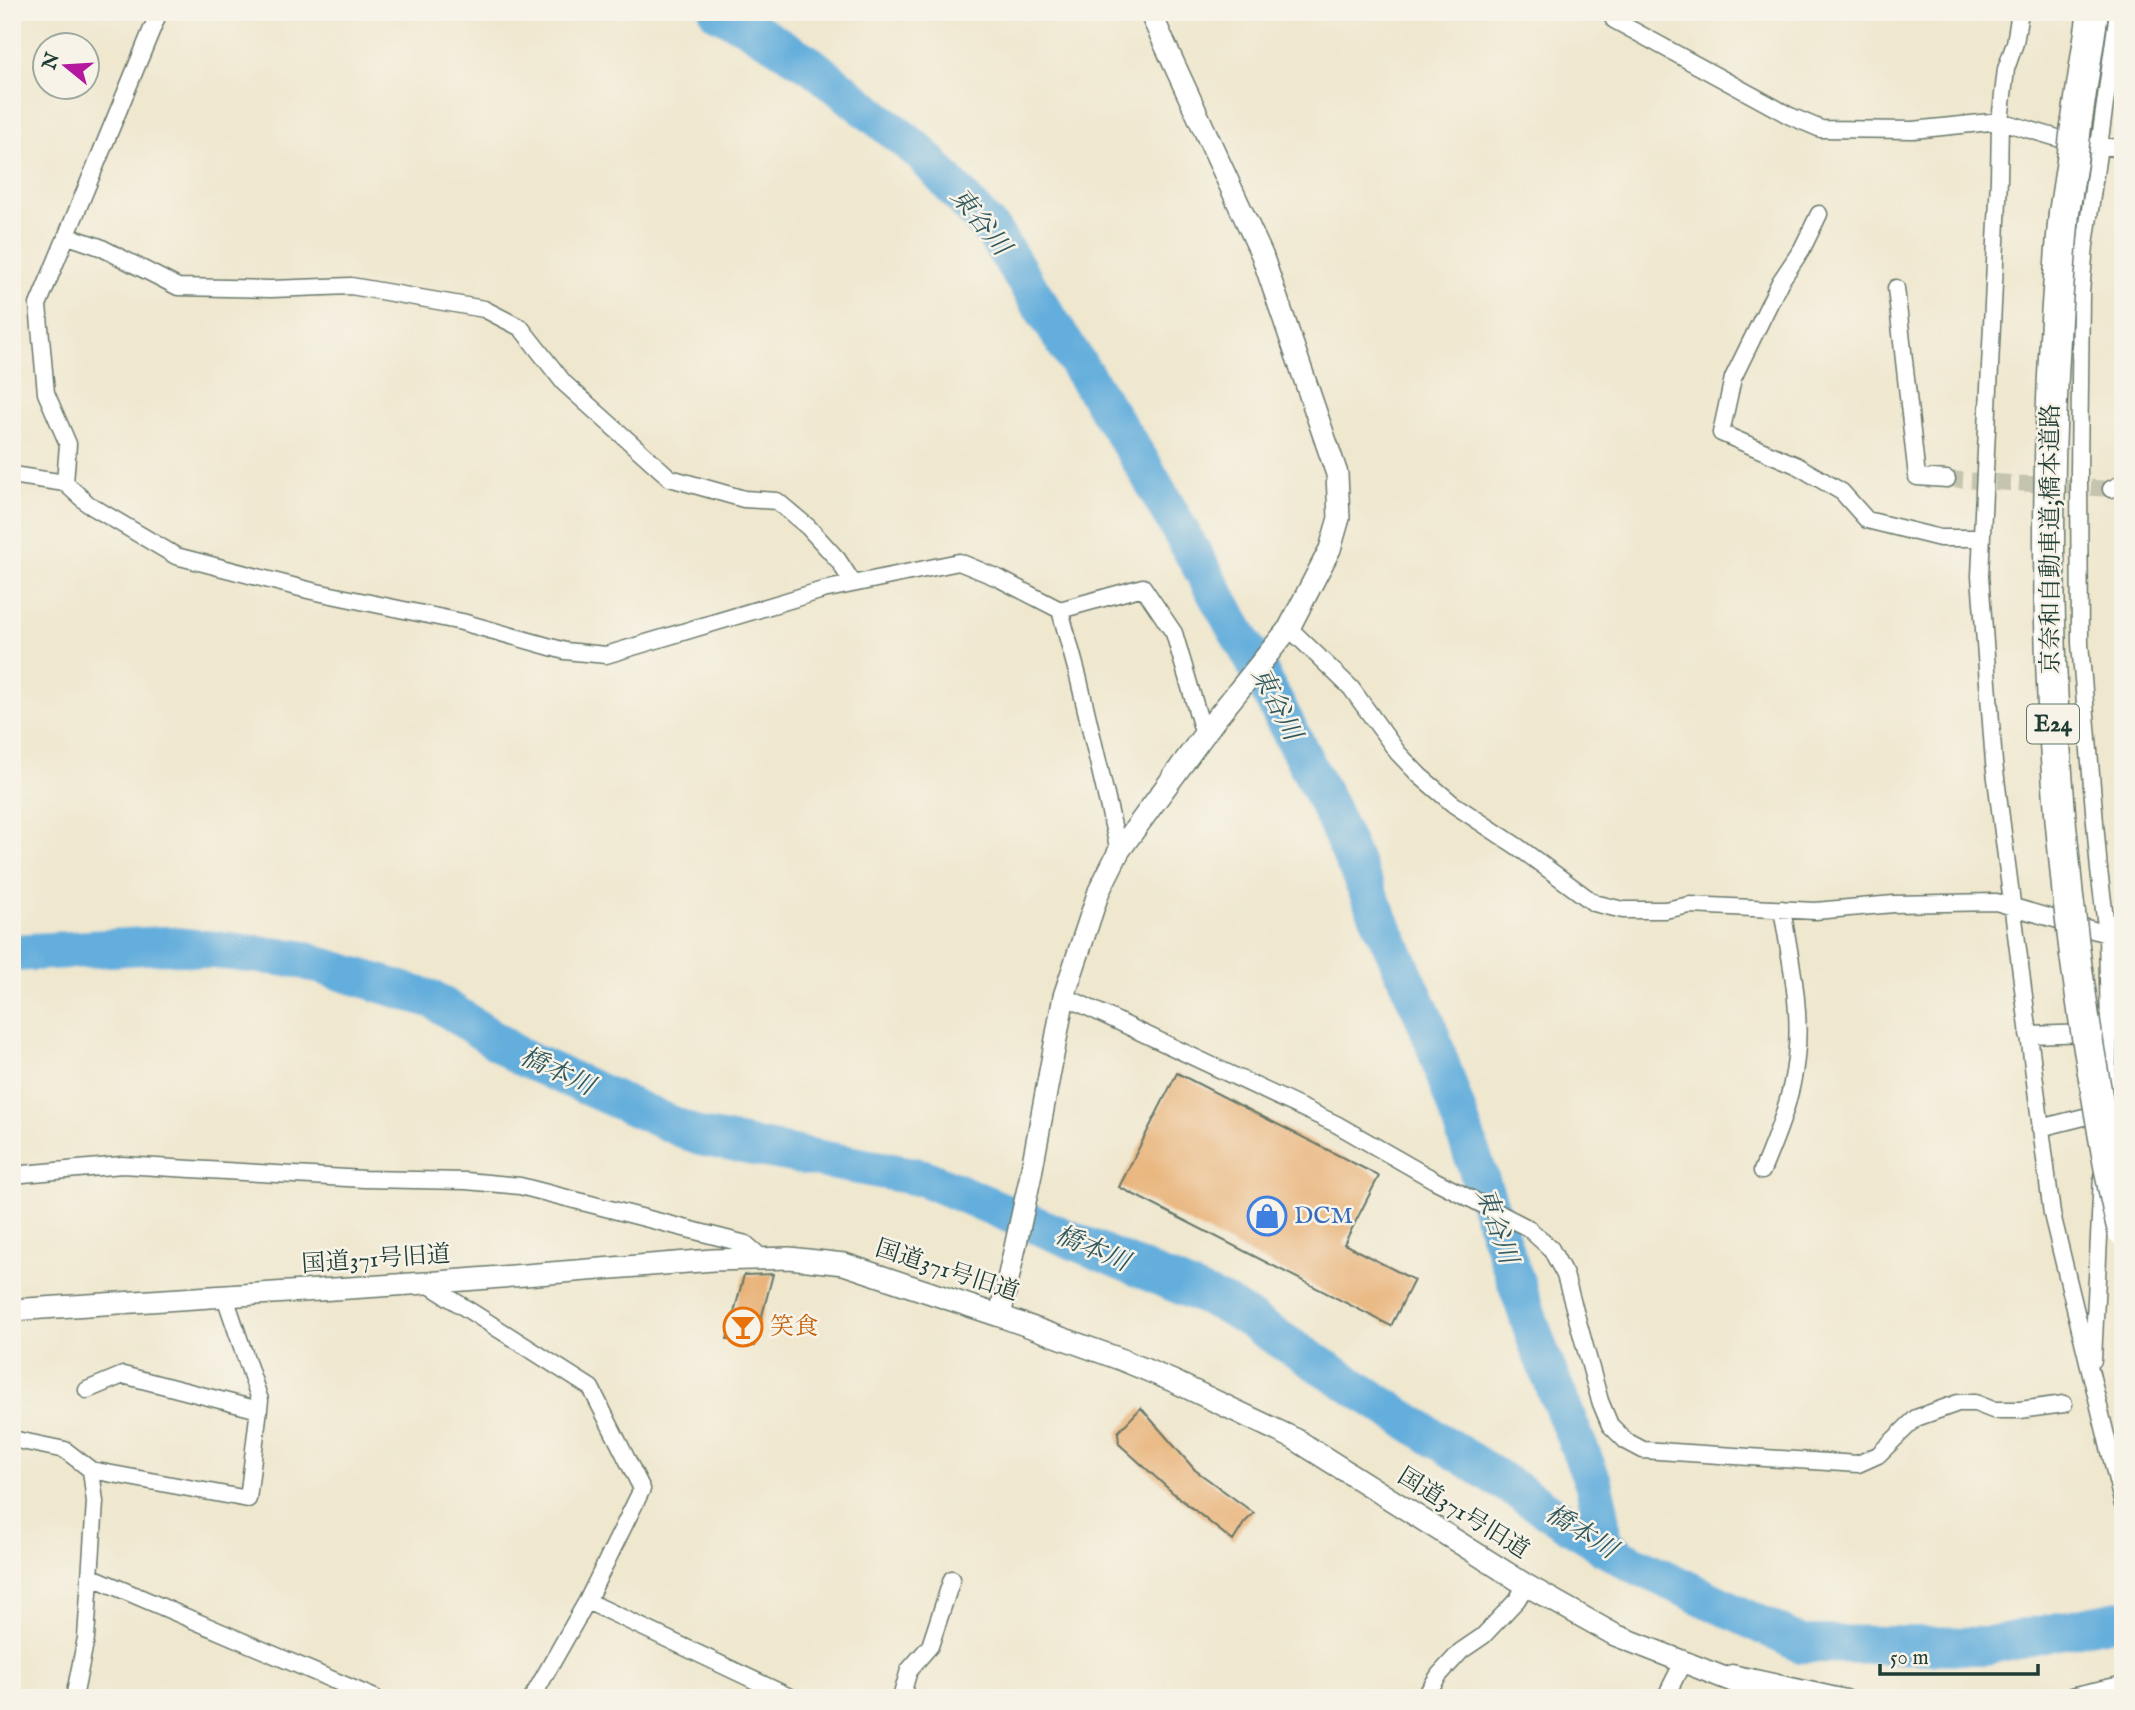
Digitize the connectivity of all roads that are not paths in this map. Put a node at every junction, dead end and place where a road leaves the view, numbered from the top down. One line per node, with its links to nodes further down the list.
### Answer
1 (159, 12): 11 (street)
2 (1150, 12): 19 (street)
3 (1610, 12): 7 (street)
4 (2020, 12): 7 (street)
5 (2093, 12): 32 (highway, 京奈和自動車道;橋本道路 / E24, bridge)
6 (2118, 12): 8 (street)
7 (2000, 121): 8 (street); 16 (street)
8 (2097, 146): 9 (street); 24 (street)
9 (2123, 148)
10 (1819, 214): 16 (street)
11 (68, 236): 15 (street); 17 (street)
12 (1896, 288): 14 (street)
13 (12, 475): 15 (street)
14 (1947, 479)
15 (65, 483): 17 (street)
16 (1982, 538): 22 (street)
17 (853, 583): 18 (street)
18 (1060, 610): 20 (street); 21 (street)
19 (1289, 628): 20 (street); 23 (street)
20 (1209, 728): 21 (street)
21 (1119, 851): 25 (street)
22 (2011, 905): 23 (street); 24 (street); 27 (street)
23 (1782, 909): 30 (street)
24 (2115, 934): 26 (street)
25 (1064, 996): 37 (street); 40 (street)
26 (2116, 1031): 27 (street); 28 (street)
27 (2028, 1035): 29 (street)
28 (2107, 1112): 29 (street); 38 (street)
29 (2040, 1128): 38 (street)
30 (1762, 1171)
31 (12, 1175): 33 (street)
32 (2123, 1231)
33 (763, 1259): 34 (street, 国道371号旧道); 37 (street, 国道371号旧道)
34 (426, 1283): 35 (street, 国道371号旧道); 48 (street)
35 (225, 1297): 36 (street, 国道371号旧道); 41 (street)
36 (12, 1310)
37 (1000, 1316): 47 (street, 国道371号旧道)
38 (2092, 1378): 44 (street)
39 (87, 1390): 41 (street)
40 (2064, 1404)
41 (259, 1410): 43 (street)
42 (12, 1439): 43 (street)
43 (91, 1470): 45 (street)
44 (2123, 1505)
45 (90, 1576): 51 (street); 52 (street)
46 (952, 1579): 55 (street)
47 (1526, 1585): 49 (street, 国道371号旧道); 56 (street)
48 (587, 1601): 53 (street); 54 (street)
49 (1683, 1662): 57 (street); 58 (street, 国道371号旧道); 59 (street)
50 (2123, 1687): 60 (street)
51 (74, 1698)
52 (375, 1698)
53 (532, 1698)
54 (792, 1698)
55 (901, 1698)
56 (1424, 1698)
57 (1665, 1698)
58 (1776, 1698)
59 (1846, 1698)
60 (2074, 1698)

